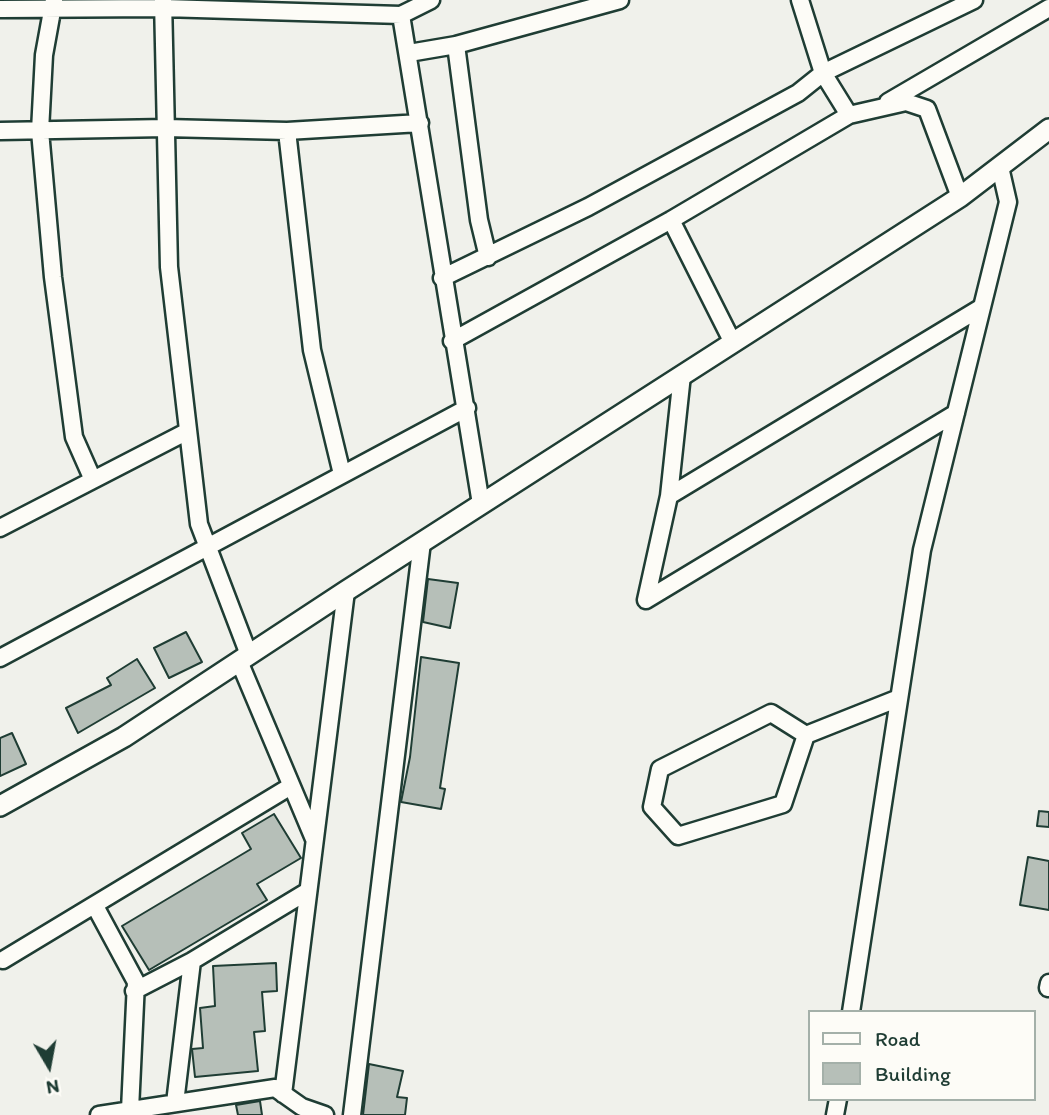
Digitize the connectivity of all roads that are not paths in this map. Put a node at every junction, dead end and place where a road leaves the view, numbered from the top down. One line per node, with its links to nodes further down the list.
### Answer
1 (431, 0): 9 (street)
2 (620, 0): 10 (street)
3 (800, 0): 12 (street)
4 (974, 0): 12 (street)
5 (163, 4): 6 (street); 9 (street); 16 (street)
6 (54, 5): 8 (street); 19 (street)
7 (1049, 8): 13 (street)
8 (0, 9)
9 (401, 15): 11 (street)
10 (456, 45): 11 (street); 24 (street)
11 (409, 53): 15 (street)
12 (824, 72): 14 (street); 24 (street)
13 (877, 109): 14 (street); 22 (street)
14 (849, 115): 23 (street)
15 (420, 122): 20 (street); 25 (street)
16 (166, 128): 19 (street); 20 (street); 32 (street)
17 (1049, 129): 21 (main road)
18 (0, 131): 19 (street)
19 (40, 131): 34 (street)
20 (287, 131): 33 (street)
21 (1000, 167): 22 (main road); 26 (street)
22 (960, 197): 28 (main road)
23 (671, 220): 27 (street); 28 (street)
24 (488, 257): 25 (street)
25 (442, 278): 27 (street)
26 (982, 307): 31 (street); 35 (street)
27 (452, 341): 30 (street)
28 (733, 343): 29 (main road)
29 (682, 375): 35 (street); 36 (main road)
30 (467, 408): 33 (street); 36 (street)
31 (956, 413): 35 (street); 43 (street)
32 (188, 430): 34 (street); 39 (street)
33 (342, 474): 39 (street)
34 (93, 480): 37 (street)
35 (669, 496)
36 (481, 504): 38 (main road)
37 (0, 528)
38 (422, 542): 40 (main road); 59 (street)
39 (207, 547): 41 (street); 42 (street)
40 (346, 591): 42 (main road); 47 (street)
41 (0, 658)
42 (244, 658): 45 (street); 46 (main road)
43 (900, 698): 44 (street); 53 (street)
44 (806, 735): 44 (street)
45 (291, 786): 47 (street); 49 (street)
46 (0, 806)
47 (314, 841): 48 (street)
48 (308, 891): 51 (street); 54 (street)
49 (95, 906): 50 (street); 52 (street)
50 (3, 961)
51 (192, 961): 52 (street); 55 (street)
52 (134, 991): 56 (street)
53 (851, 1010)
54 (283, 1094): 55 (street); 58 (street)
55 (175, 1103): 56 (street)
56 (130, 1110): 57 (street)
57 (99, 1115)
58 (325, 1115)
59 (352, 1115)

